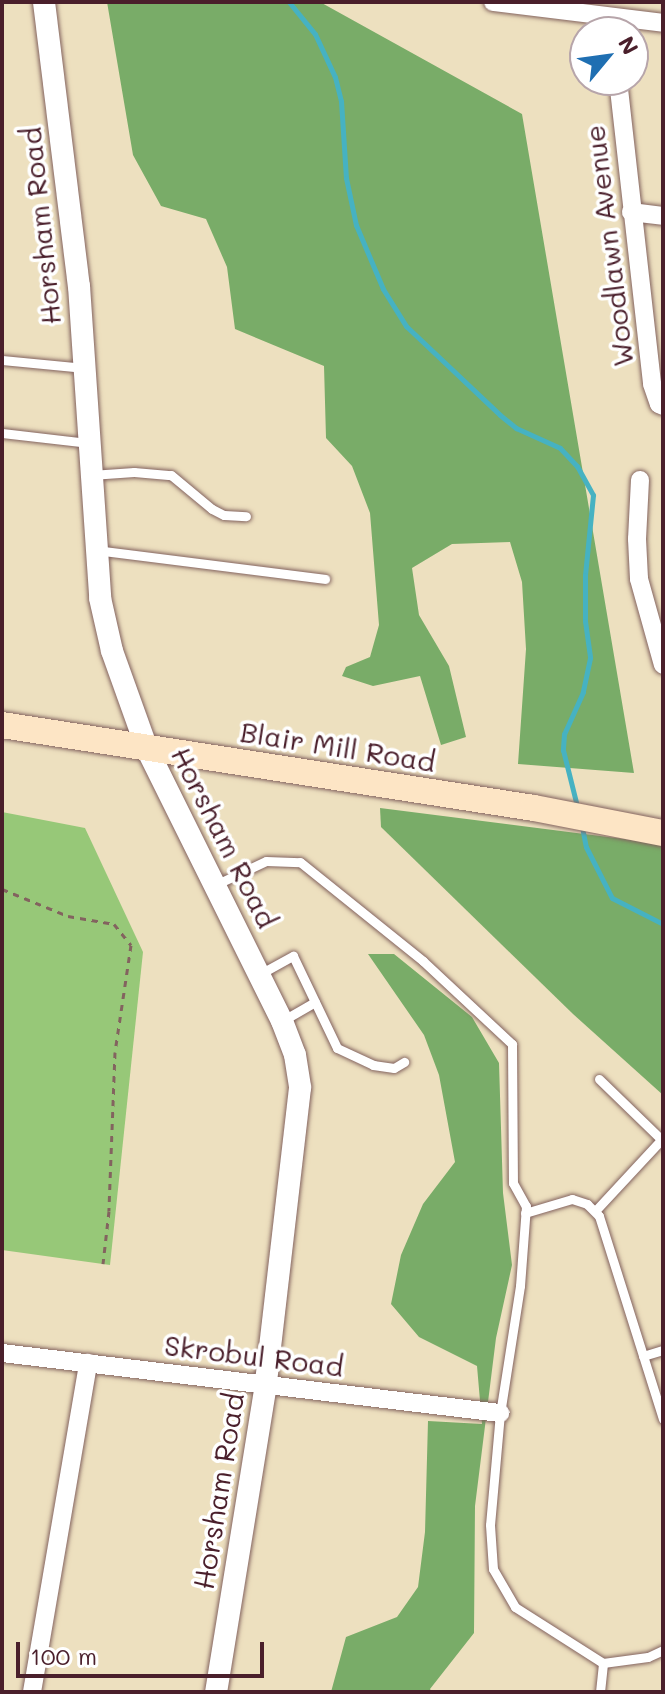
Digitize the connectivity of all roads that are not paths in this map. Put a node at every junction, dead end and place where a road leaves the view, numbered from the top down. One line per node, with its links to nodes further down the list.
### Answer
1 (44, 2): 8 (street, Horsham Road)
2 (493, 2): 3 (street)
3 (569, 17)
4 (620, 96): 5 (street, Woodlawn Avenue)
5 (631, 212): 6 (street); 9 (street, Woodlawn Avenue)
6 (663, 216)
7 (2, 360): 8 (lane)
8 (85, 368): 11 (street, Horsham Road)
9 (661, 405)
10 (2, 433): 11 (lane)
11 (89, 443): 12 (street, Horsham Road)
12 (91, 475): 14 (lane); 15 (street, Horsham Road)
13 (640, 480): 17 (street)
14 (246, 516)
15 (96, 550): 16 (lane); 19 (street, Horsham Road)
16 (325, 579)
17 (663, 665)
18 (2, 725): 19 (main road, Blair Mill Road)
19 (147, 749): 20 (main road, Blair Mill Road); 21 (street, Horsham Road)
20 (663, 833)
21 (215, 885): 22 (street, Horsham Road); 29 (lane)
22 (260, 974): 23 (lane); 24 (street, Horsham Road)
23 (315, 1002): 24 (lane); 25 (lane)
24 (282, 1021): 34 (street, Horsham Road)
25 (404, 1062)
26 (599, 1079): 27 (lane)
27 (662, 1140): 28 (lane)
28 (596, 1210): 29 (lane); 32 (lane)
29 (525, 1213): 35 (lane)
30 (663, 1350): 32 (lane)
31 (2, 1353): 33 (street, Skrobul Road)
32 (643, 1356): 36 (lane)
33 (88, 1363): 34 (street, Skrobul Road); 39 (street)
34 (266, 1384): 35 (street, Skrobul Road); 40 (street, Horsham Road)
35 (500, 1413): 38 (lane)
36 (663, 1419)
37 (663, 1650): 38 (lane)
38 (603, 1663): 41 (lane)
39 (32, 1692)
40 (216, 1692)
41 (600, 1692)

